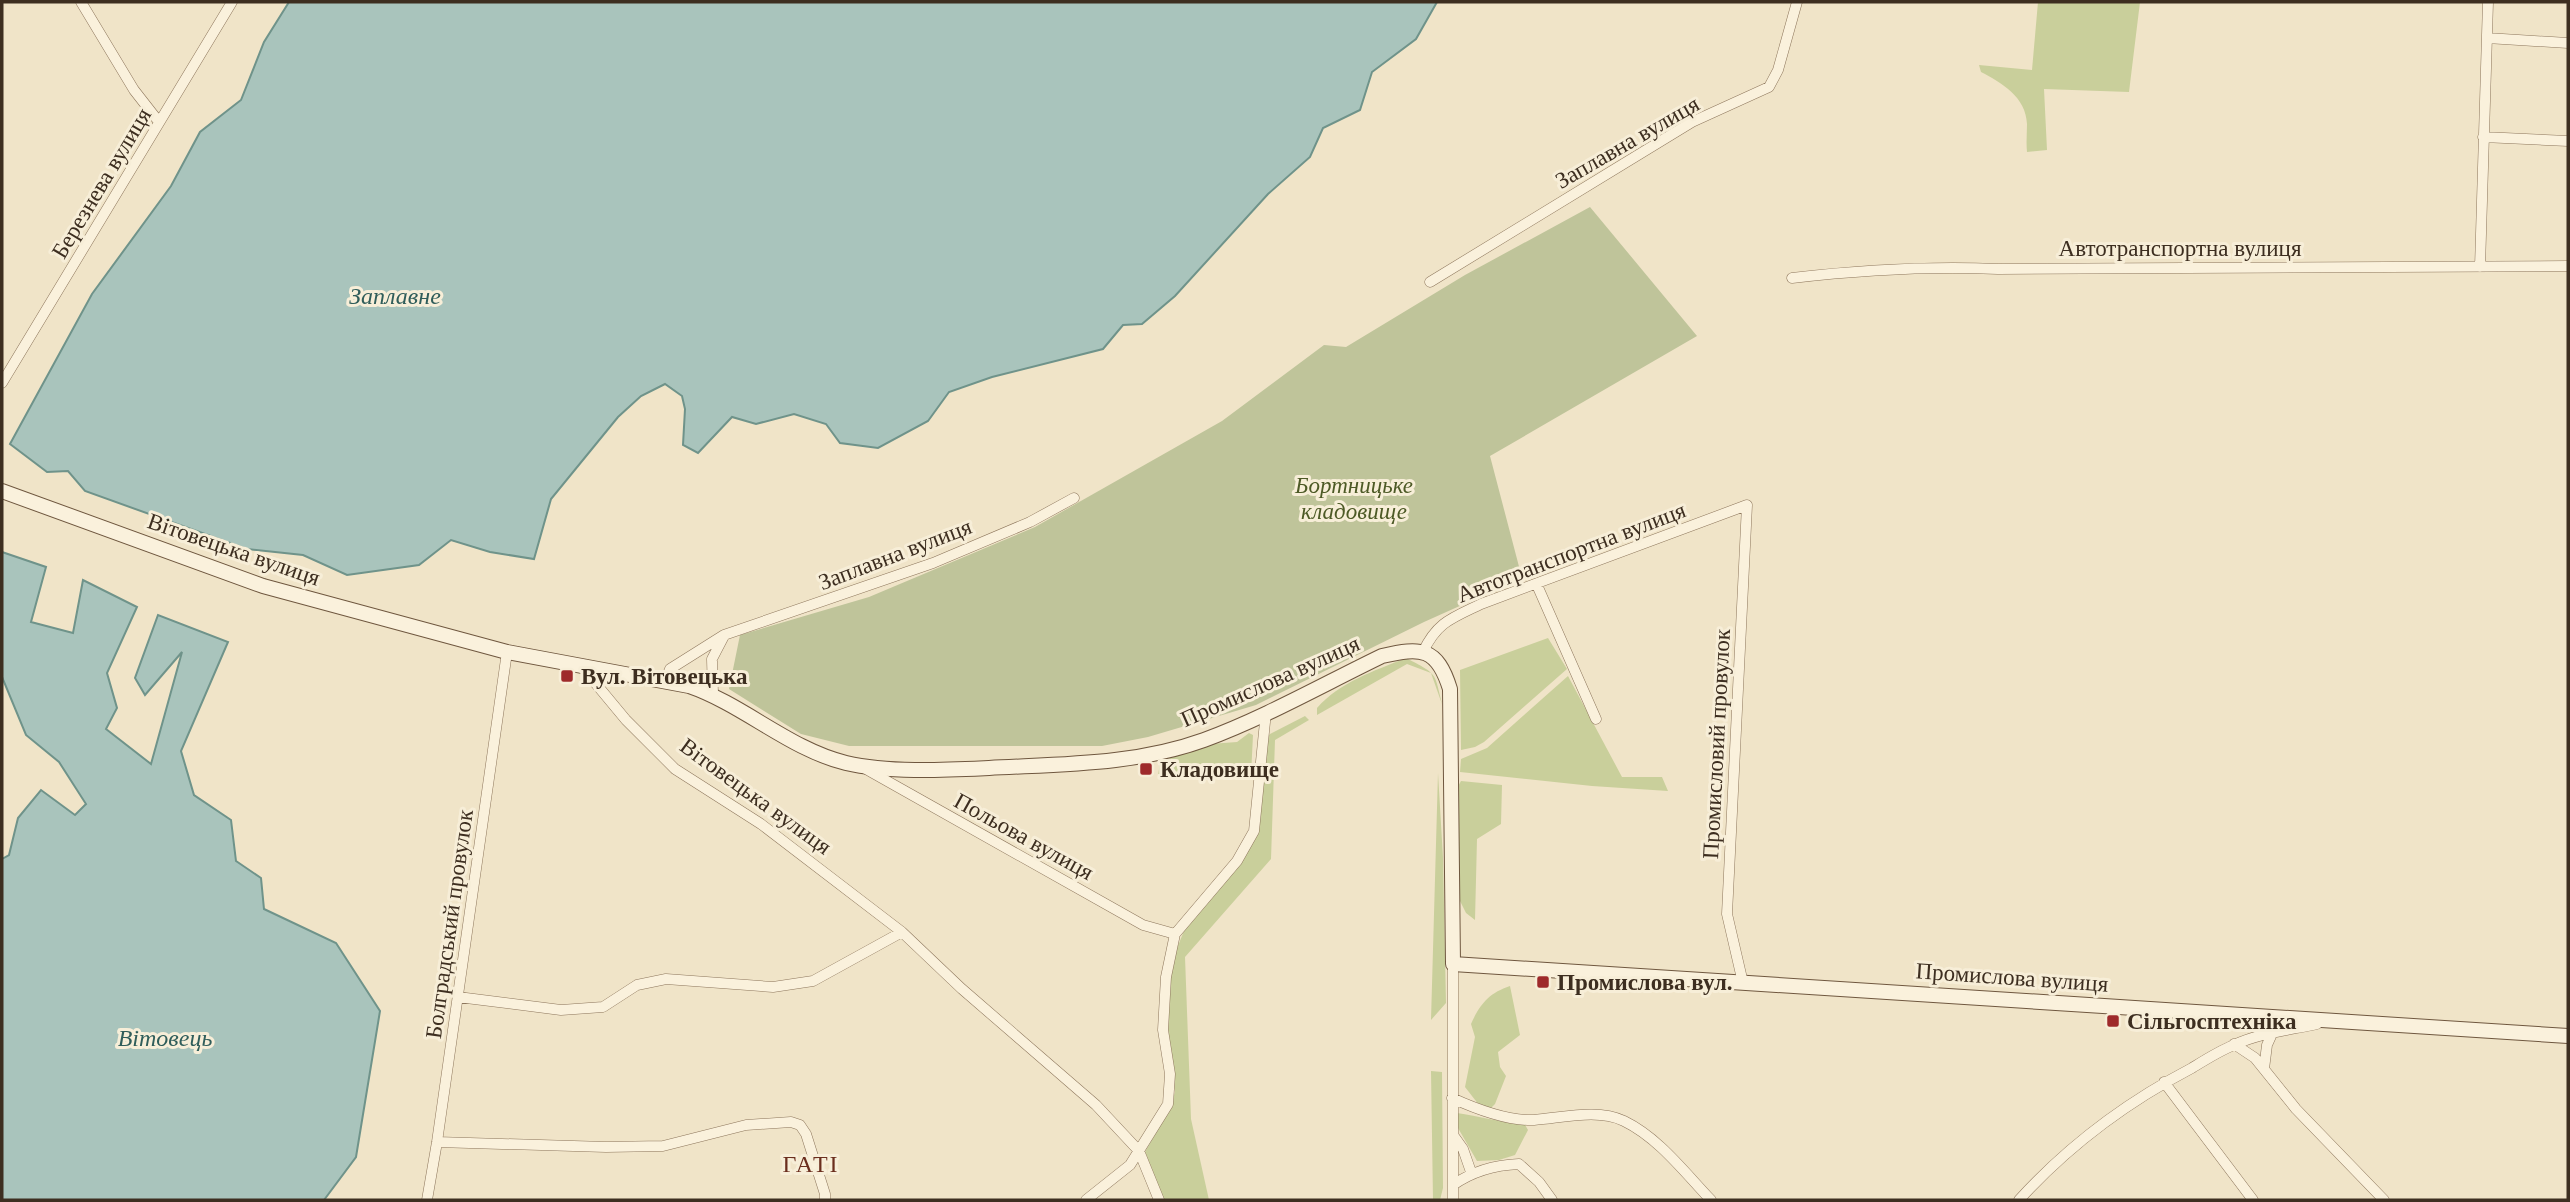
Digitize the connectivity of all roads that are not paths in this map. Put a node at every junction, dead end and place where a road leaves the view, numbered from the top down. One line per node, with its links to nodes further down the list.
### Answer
1 (81, 2): 7 (street)
2 (232, 2): 7 (street, Березнева вулиця)
3 (1797, 2): 13 (street, Заплавна вулиця)
4 (2488, 2): 5 (street)
5 (2487, 38): 6 (street); 8 (street)
6 (2568, 43)
7 (159, 122): 14 (street, Березнева вулиця)
8 (2483, 137): 9 (street); 11 (street)
9 (2568, 141)
10 (2568, 266): 11 (street, Автотранспортна вулиця)
11 (2480, 267): 12 (street, Автотранспортна вулиця)
12 (1792, 278)
13 (1430, 282)
14 (2, 383)
15 (2, 491): 20 (street, Вітовецька вулиця)
16 (1074, 498): 19 (street, Заплавна вулиця)
17 (1747, 505): 18 (street, Автотранспортна вулиця); 31 (street, Промисловий провулок)
18 (1537, 585): 21 (street, Автотранспортна вулиця); 26 (street)
19 (724, 635): 23 (street, Заплавна вулиця); 24 (street)
20 (507, 652): 22 (street, Вітовецька вулиця); 32 (street, Болградський провулок)
21 (1423, 652): 25 (street, Промислова вулиця); 30 (street)
22 (582, 667): 23 (street, Промислова вулиця); 28 (street, Вітовецька вулиця)
23 (665, 682): 24 (street, Промислова вулиця)
24 (713, 694): 27 (street, Промислова вулиця)
25 (1266, 712): 27 (street, Промислова вулиця); 29 (street)
26 (1596, 719)
27 (857, 765): 29 (street, Польова вулиця)
28 (902, 932): 32 (street); 42 (street, Вітовецька вулиця)
29 (1175, 934): 42 (street)
30 (1453, 964): 31 (street, Промислова вулиця); 39 (street)
31 (1743, 983): 33 (street, Промислова вулиця)
32 (458, 997): 41 (street, Болградський провулок)
33 (2334, 1020): 34 (street); 35 (street, Промислова вулиця)
34 (2272, 1034): 36 (street); 37 (street)
35 (2568, 1036)
36 (2234, 1044): 37 (street); 38 (street)
37 (2264, 1069): 54 (street)
38 (2164, 1082): 52 (street); 53 (street)
39 (1452, 1098): 40 (street); 51 (street)
40 (1452, 1134): 43 (street); 44 (street)
41 (437, 1142): 45 (street, Болградський провулок); 46 (street)
42 (1139, 1150): 47 (street); 48 (street, Вітовецька вулиця)
43 (1471, 1172): 44 (street); 50 (street)
44 (1453, 1185): 49 (street)
45 (426, 1200)
46 (825, 1200)
47 (1086, 1200)
48 (1159, 1200)
49 (1453, 1200)
50 (1552, 1200)
51 (1711, 1200)
52 (2018, 1200)
53 (2253, 1200)
54 (2384, 1200)

